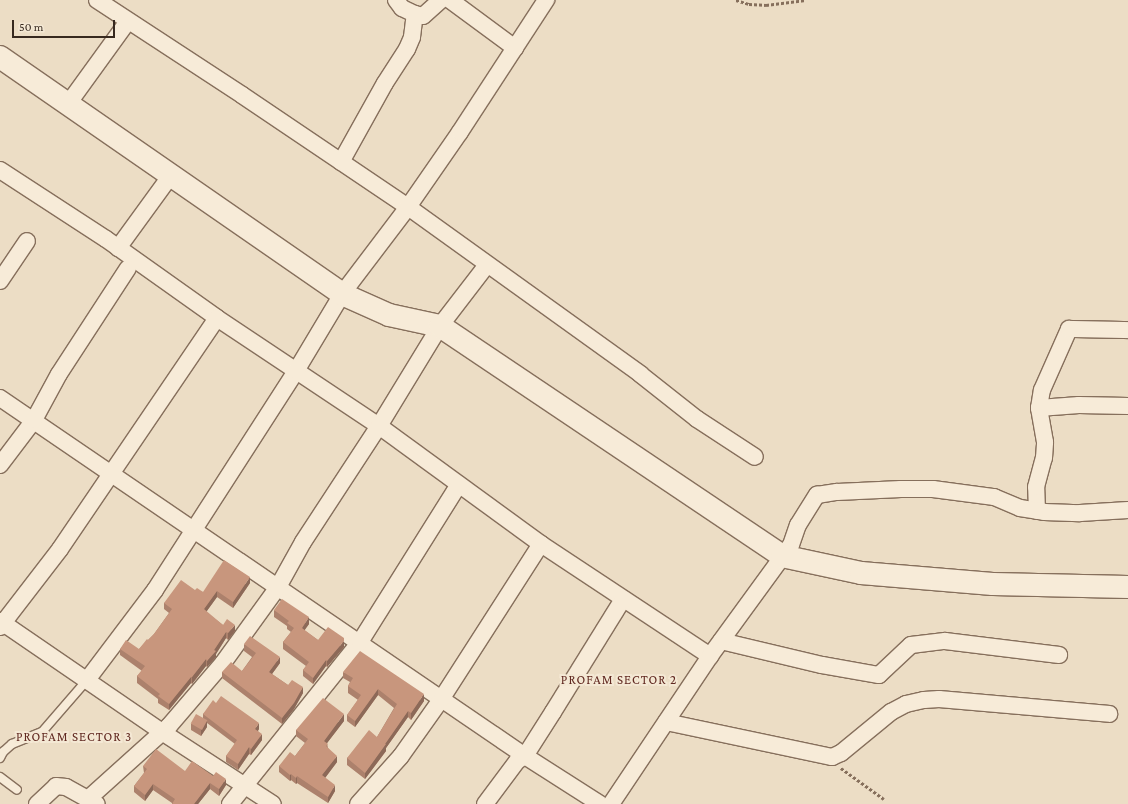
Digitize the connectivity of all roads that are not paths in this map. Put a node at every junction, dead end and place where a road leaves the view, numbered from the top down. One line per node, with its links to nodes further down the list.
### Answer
1 (97, 0): 7 (street)
2 (396, 0): 6 (street)
3 (441, 0): 6 (street)
4 (450, 0): 8 (street)
5 (546, 0): 8 (street)
6 (415, 14): 11 (street)
7 (128, 21): 10 (street); 11 (street)
8 (515, 48): 14 (street)
9 (0, 57): 10 (main road)
10 (68, 104): 13 (main road)
11 (341, 162): 14 (street)
12 (0, 170): 16 (street)
13 (171, 175): 16 (street); 20 (main road)
14 (408, 206): 17 (street); 20 (street)
15 (27, 241): 19 (street)
16 (118, 248): 21 (street)
17 (487, 265): 22 (street); 30 (street)
18 (128, 268): 28 (street)
19 (0, 281)
20 (342, 294): 22 (main road); 24 (street)
21 (218, 318): 24 (street); 32 (street)
22 (440, 326): 29 (street); 38 (main road)
23 (1128, 330): 27 (street)
24 (296, 371): 29 (street); 36 (street)
25 (0, 398): 28 (street)
26 (1128, 406): 27 (street)
27 (1039, 408): 35 (street)
28 (34, 420): 31 (street); 32 (street)
29 (379, 426): 33 (street); 39 (street)
30 (755, 457)
31 (0, 465)
32 (113, 473): 36 (street); 42 (street)
33 (459, 484): 37 (street); 44 (street)
34 (1128, 510): 35 (street)
35 (1037, 511): 38 (street)
36 (195, 529): 39 (street); 47 (street)
37 (541, 544): 41 (street); 48 (street)
38 (782, 556): 40 (main road); 43 (street)
39 (278, 587): 44 (street); 51 (street)
40 (1128, 587)
41 (622, 599): 46 (street); 52 (street)
42 (1, 624): 47 (street)
43 (721, 641): 45 (street); 46 (street)
44 (360, 642): 48 (street); 55 (street)
45 (1059, 655)
46 (710, 656): 50 (street)
47 (87, 680): 51 (street); 53 (lane)
48 (442, 698): 52 (street); 61 (street)
49 (1109, 714): 50 (street)
50 (666, 722): 64 (street)
51 (162, 732): 55 (street); 57 (street)
52 (525, 756): 62 (street); 63 (street)
53 (0, 758)
54 (0, 777): 56 (lane)
55 (245, 786): 59 (street); 60 (street)
56 (17, 790)
57 (93, 801): 58 (street)
58 (37, 804)
59 (230, 804)
60 (273, 804)
61 (358, 804)
62 (484, 804)
63 (600, 804)
64 (611, 804)

